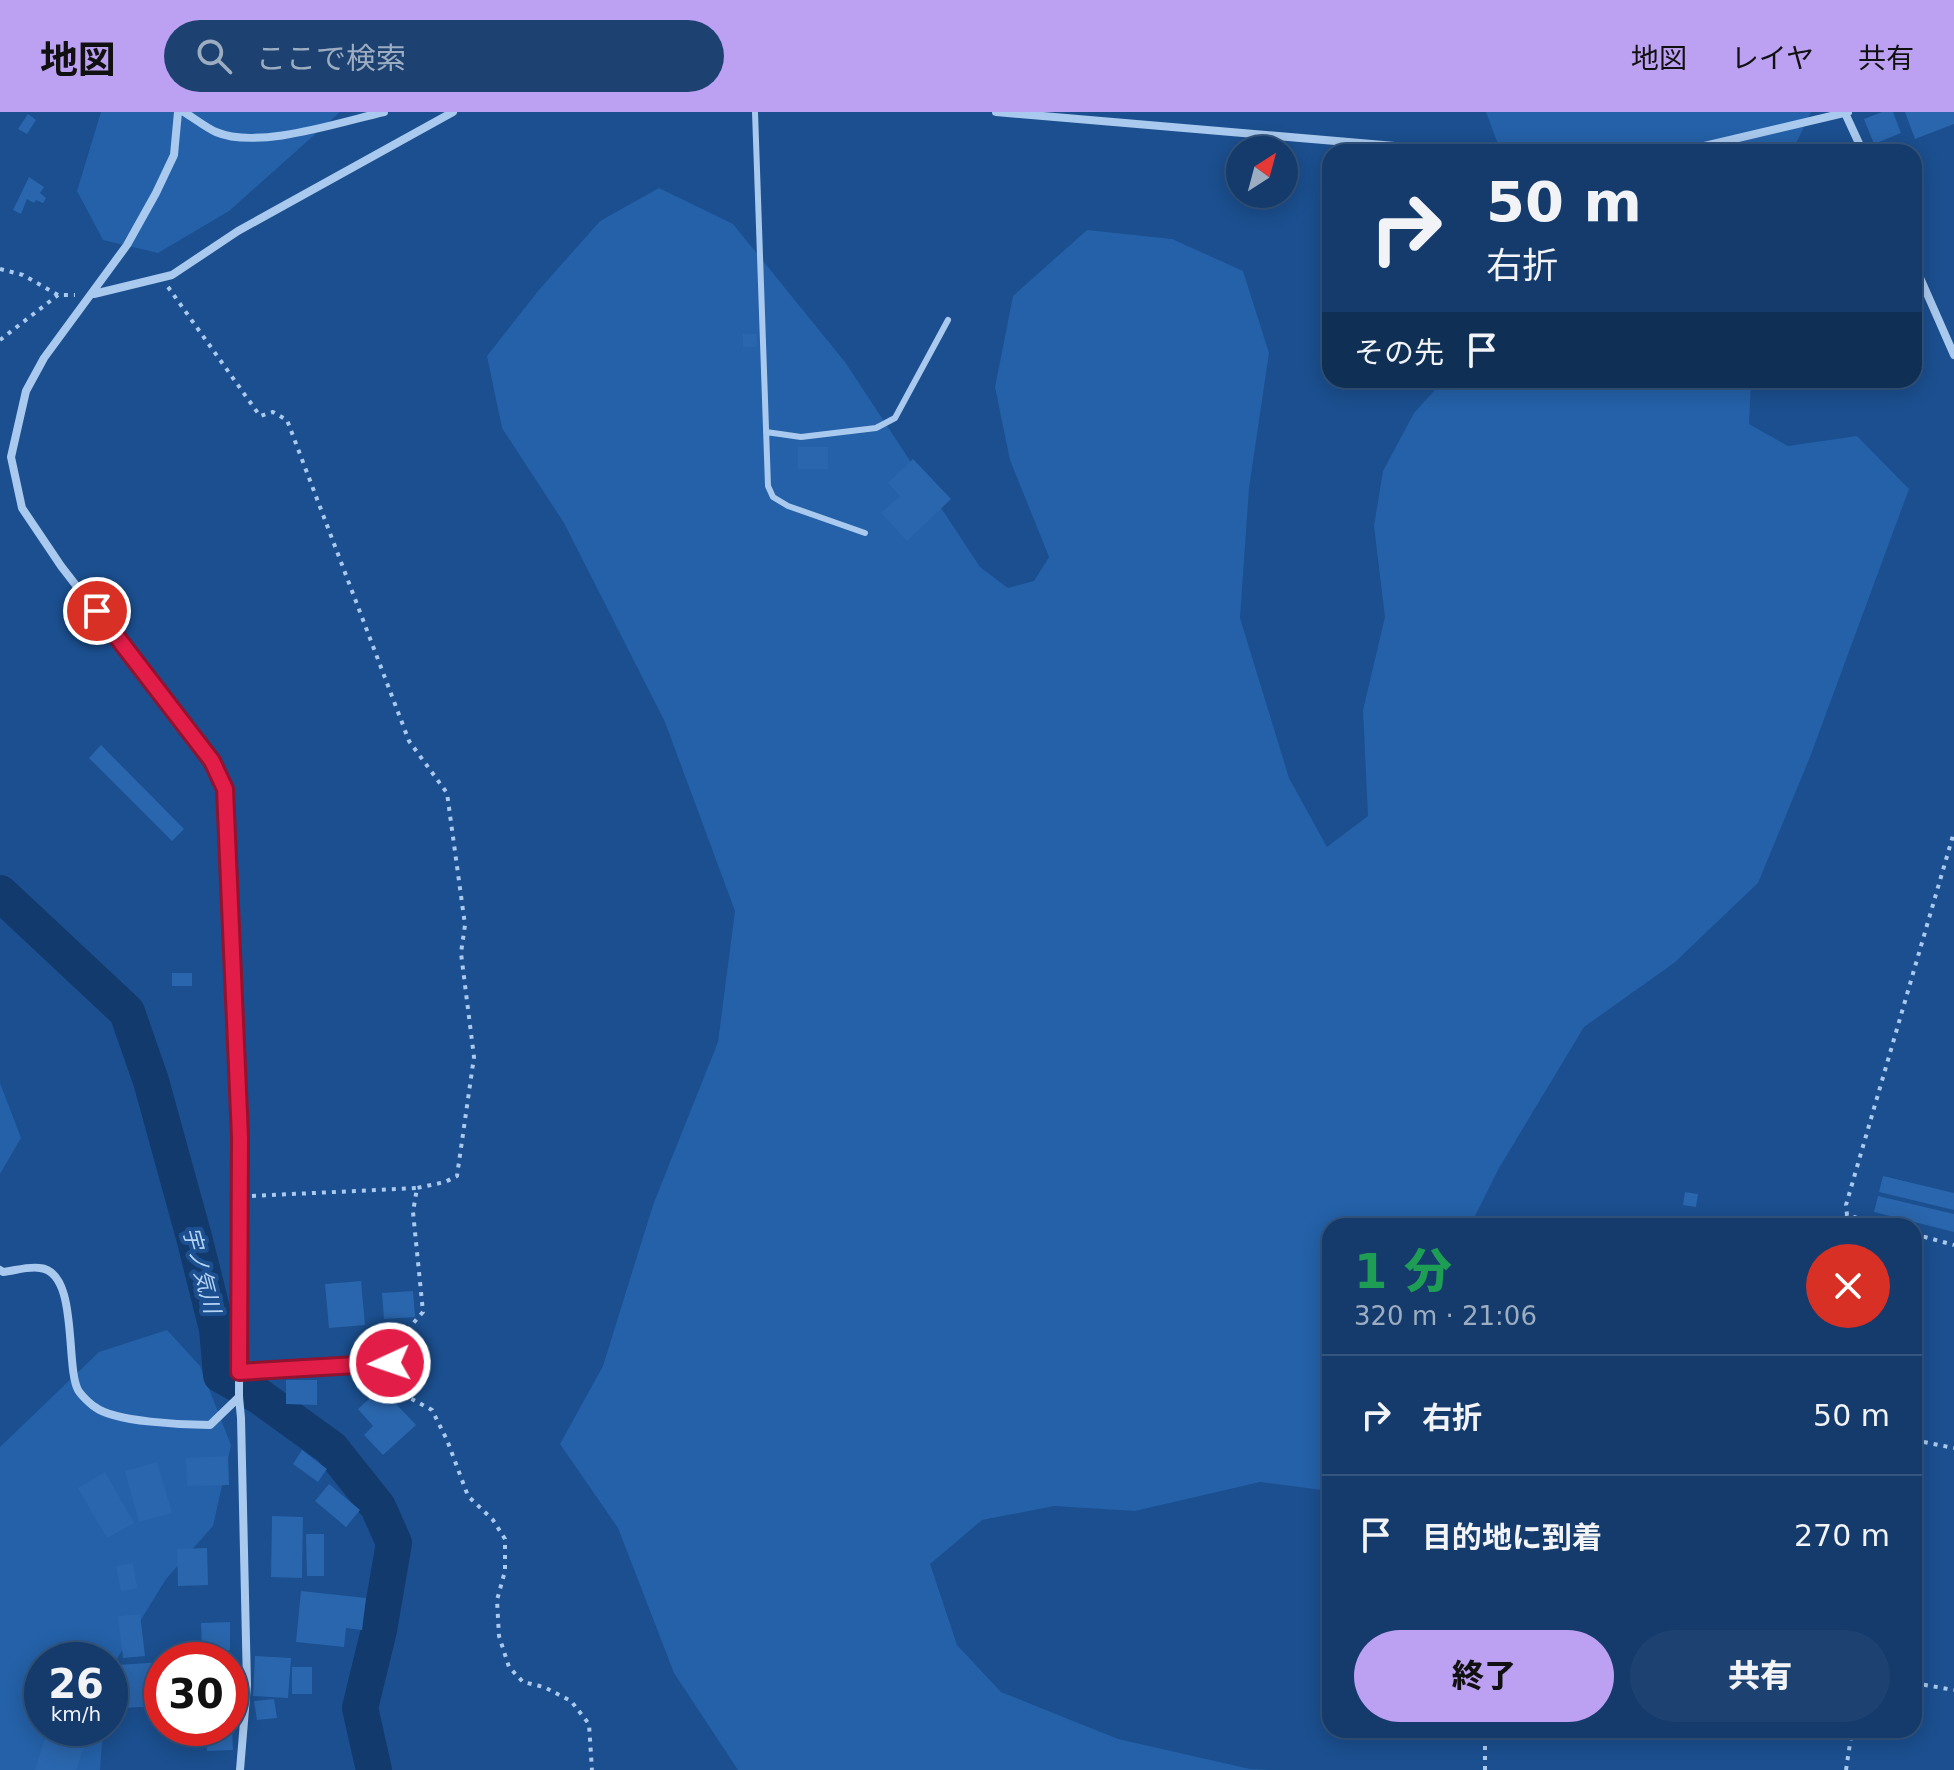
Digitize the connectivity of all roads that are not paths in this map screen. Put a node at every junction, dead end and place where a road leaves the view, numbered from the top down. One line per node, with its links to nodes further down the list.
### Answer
1 (181, 112): 2 (street); 11 (street)
2 (384, 112)
3 (453, 112): 11 (street)
4 (755, 112): 14 (lane)
5 (996, 112): 7 (street)
6 (1847, 112): 8 (street); 9 (street)
7 (1371, 144)
8 (1713, 144)
9 (1860, 144)
10 (1922, 282): 13 (street)
11 (93, 294): 18 (street)
12 (948, 320): 14 (lane)
13 (1954, 355)
14 (766, 432): 15 (lane)
15 (865, 533)
16 (0, 1270): 19 (street)
17 (390, 1363): 18 (street)
18 (239, 1372): 19 (street)
19 (239, 1397): 20 (street)
20 (240, 1770)

